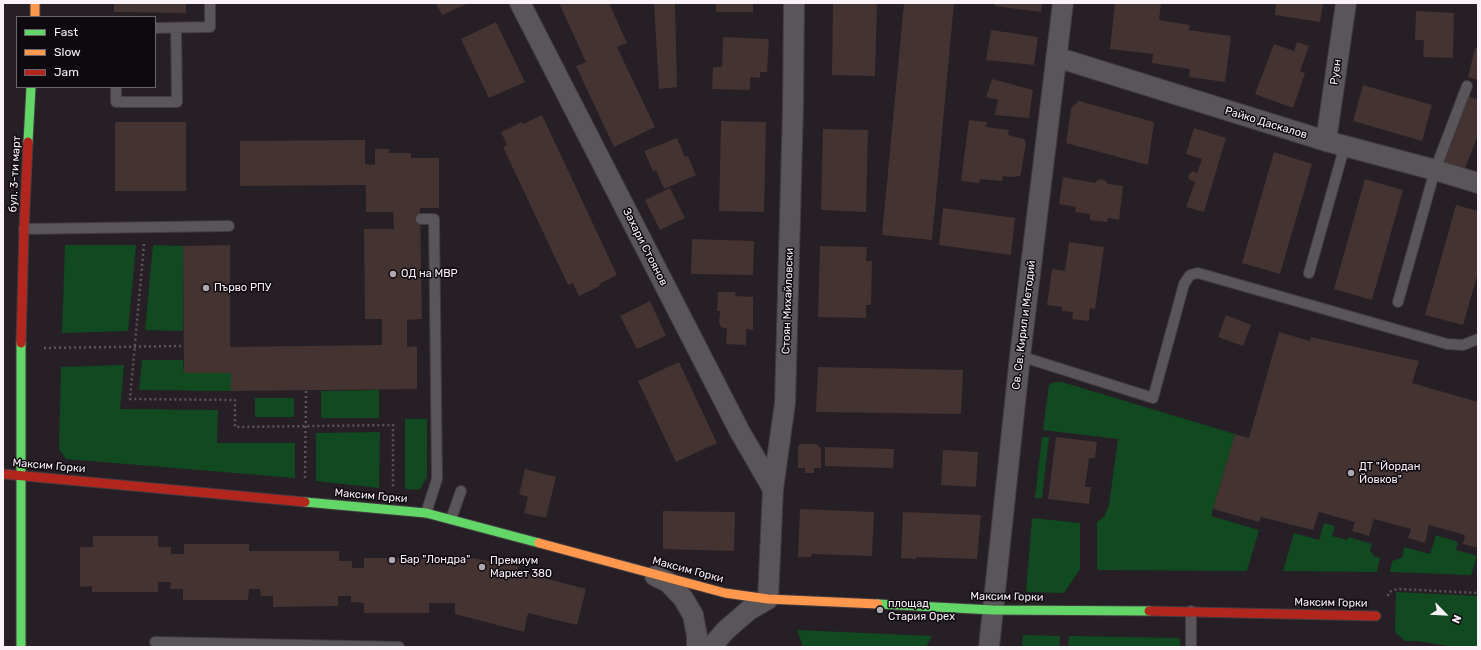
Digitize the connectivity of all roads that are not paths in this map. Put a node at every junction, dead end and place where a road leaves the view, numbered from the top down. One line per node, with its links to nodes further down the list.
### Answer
1 (36, 3): 7 (street)
2 (210, 3): 9 (lane)
3 (520, 3): 27 (street, Захари Стоянов)
4 (794, 3): 27 (street, Стоян Михайловски)
5 (1063, 3): 10 (street, Св. Св. Кирил и Методий)
6 (1346, 3): 14 (street, Руен)
7 (35, 16)
8 (156, 28): 9 (lane)
9 (176, 28): 13 (lane)
10 (1056, 57): 14 (street, Райко Даскалов); 24 (street, Св. Св. Кирил и Методий)
11 (1467, 86): 16 (lane)
12 (31, 88): 20 (street, бул. 3-ти март)
13 (116, 88)
14 (1326, 141): 15 (street, Райко Даскалов)
15 (1345, 145): 16 (street, Райко Даскалов); 21 (lane)
16 (1435, 170): 17 (street, Райко Даскалов); 22 (lane)
17 (1478, 183)
18 (421, 219): 29 (lane)
19 (229, 226): 20 (lane)
20 (24, 229): 26 (street, бул. 3-ти март)
21 (1309, 273)
22 (1398, 302)
23 (1478, 339): 24 (lane)
24 (1020, 356): 33 (street, Св. Св. Кирил и Методий)
25 (3, 474): 26 (street, Максим Горки)
26 (21, 475): 29 (street, Максим Горки); 38 (street, бул. 3-ти март)
27 (773, 489): 32 (street, Стоян Михайловски)
28 (461, 491): 30 (lane)
29 (426, 513): 30 (street, Максим Горки)
30 (451, 520): 31 (street, Максим Горки)
31 (648, 572): 32 (street, Максим Горки); 40 (street)
32 (768, 599): 33 (street, Максим Горки); 41 (street)
33 (993, 610): 34 (street, Максим Горки); 42 (street, Св. Св. Кирил и Методий)
34 (1191, 611): 35 (street, Максим Горки); 43 (lane)
35 (1376, 616)
36 (155, 642): 37 (lane)
37 (242, 646): 39 (lane)
38 (22, 647)
39 (399, 647)
40 (697, 647)
41 (711, 647)
42 (989, 647)
43 (1191, 647)

